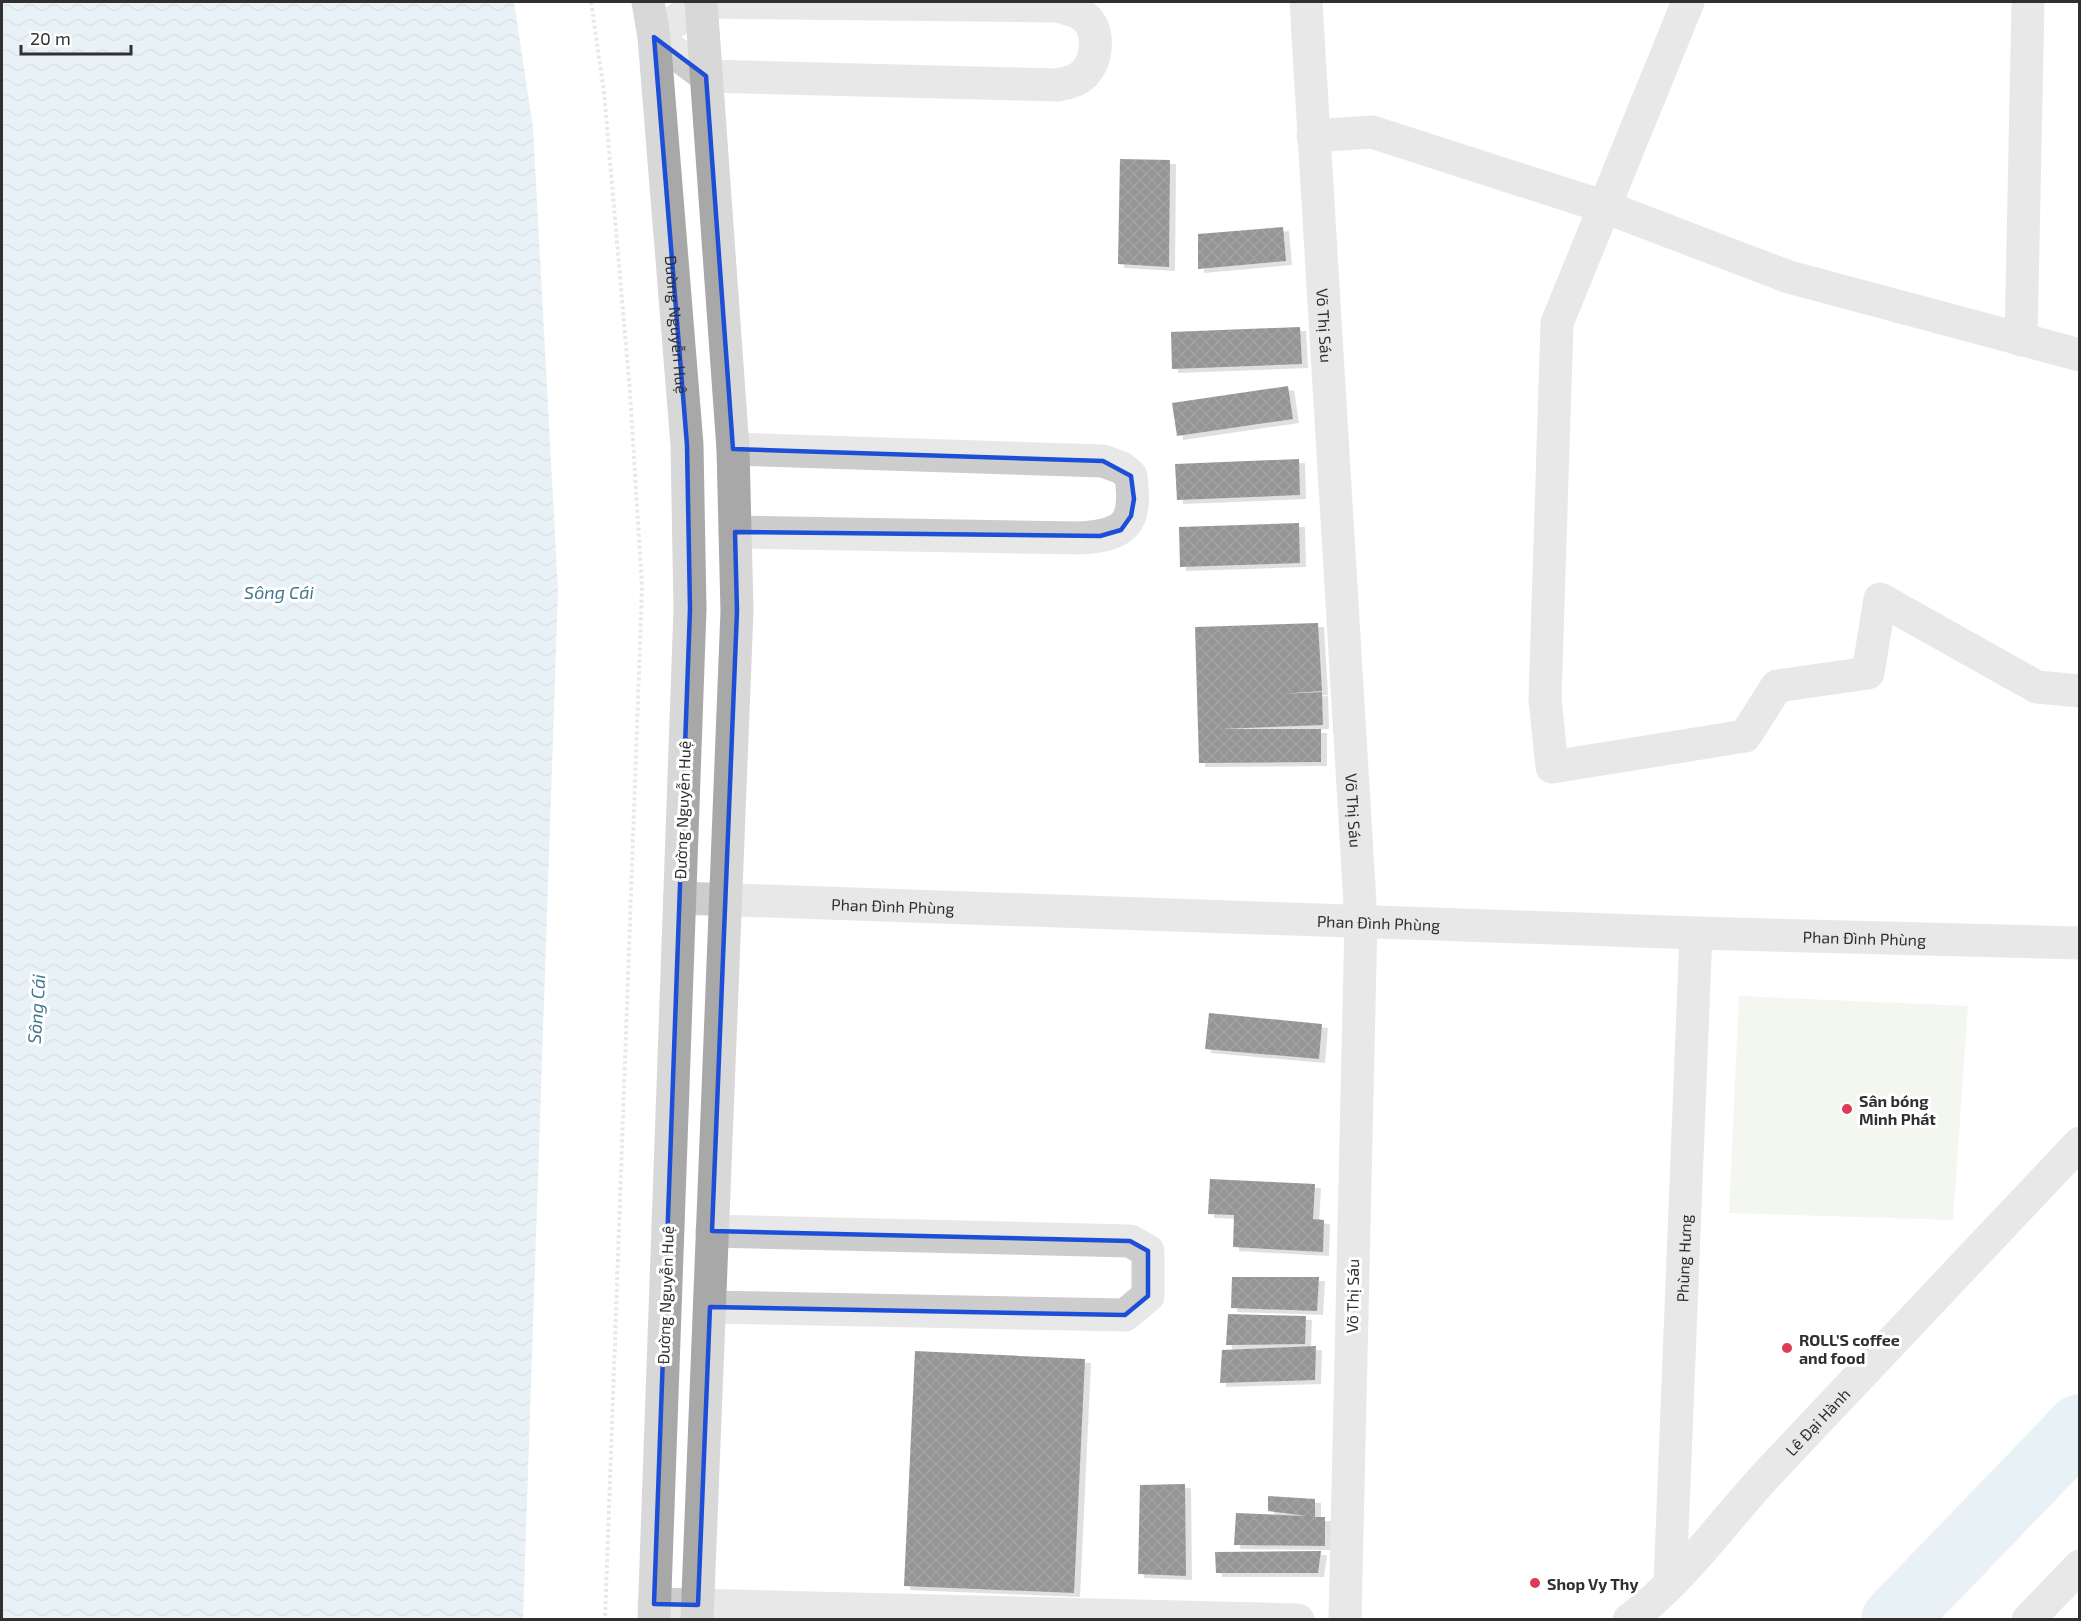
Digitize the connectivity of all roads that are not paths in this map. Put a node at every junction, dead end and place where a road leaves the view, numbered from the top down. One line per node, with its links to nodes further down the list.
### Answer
1 (648, 2): 6 (main road, Đường Nguyễn Huệ)
2 (701, 2): 6 (street); 7 (main road); 7 (street)
3 (1306, 2): 8 (street, Võ Thị Sáu)
4 (1688, 2): 9 (street)
5 (2028, 2): 10 (street)
6 (654, 37): 7 (street); 15 (main road, Đường Nguyễn Huệ)
7 (706, 76): 12 (main road)
8 (1313, 136): 9 (street); 17 (street, Võ Thị Sáu)
9 (1605, 207): 10 (street); 14 (street)
10 (2021, 340): 11 (street)
11 (2079, 355)
12 (733, 449): 13 (main road); 13 (street)
13 (735, 532): 16 (main road)
14 (2079, 691)
15 (679, 898): 16 (street, Phan Đình Phùng); 25 (main road, Đường Nguyễn Huệ)
16 (726, 899): 17 (street, Phan Đình Phùng); 21 (main road)
17 (1361, 920): 18 (street, Phan Đình Phùng); 29 (street, Võ Thị Sáu)
18 (1696, 933): 19 (street, Phan Đình Phùng); 24 (street, Phùng Hưng)
19 (2079, 943)
20 (2079, 1143): 24 (street, Lê Đại Hành)
21 (712, 1231): 22 (main road); 22 (street)
22 (710, 1307): 26 (main road)
23 (2079, 1566): 30 (street)
24 (1670, 1584): 27 (street, Lê Đại Hành)
25 (654, 1612): 26 (street)
26 (697, 1612): 28 (street)
27 (1641, 1615)
28 (1298, 1620)
29 (1345, 1620)
30 (2028, 1620)

